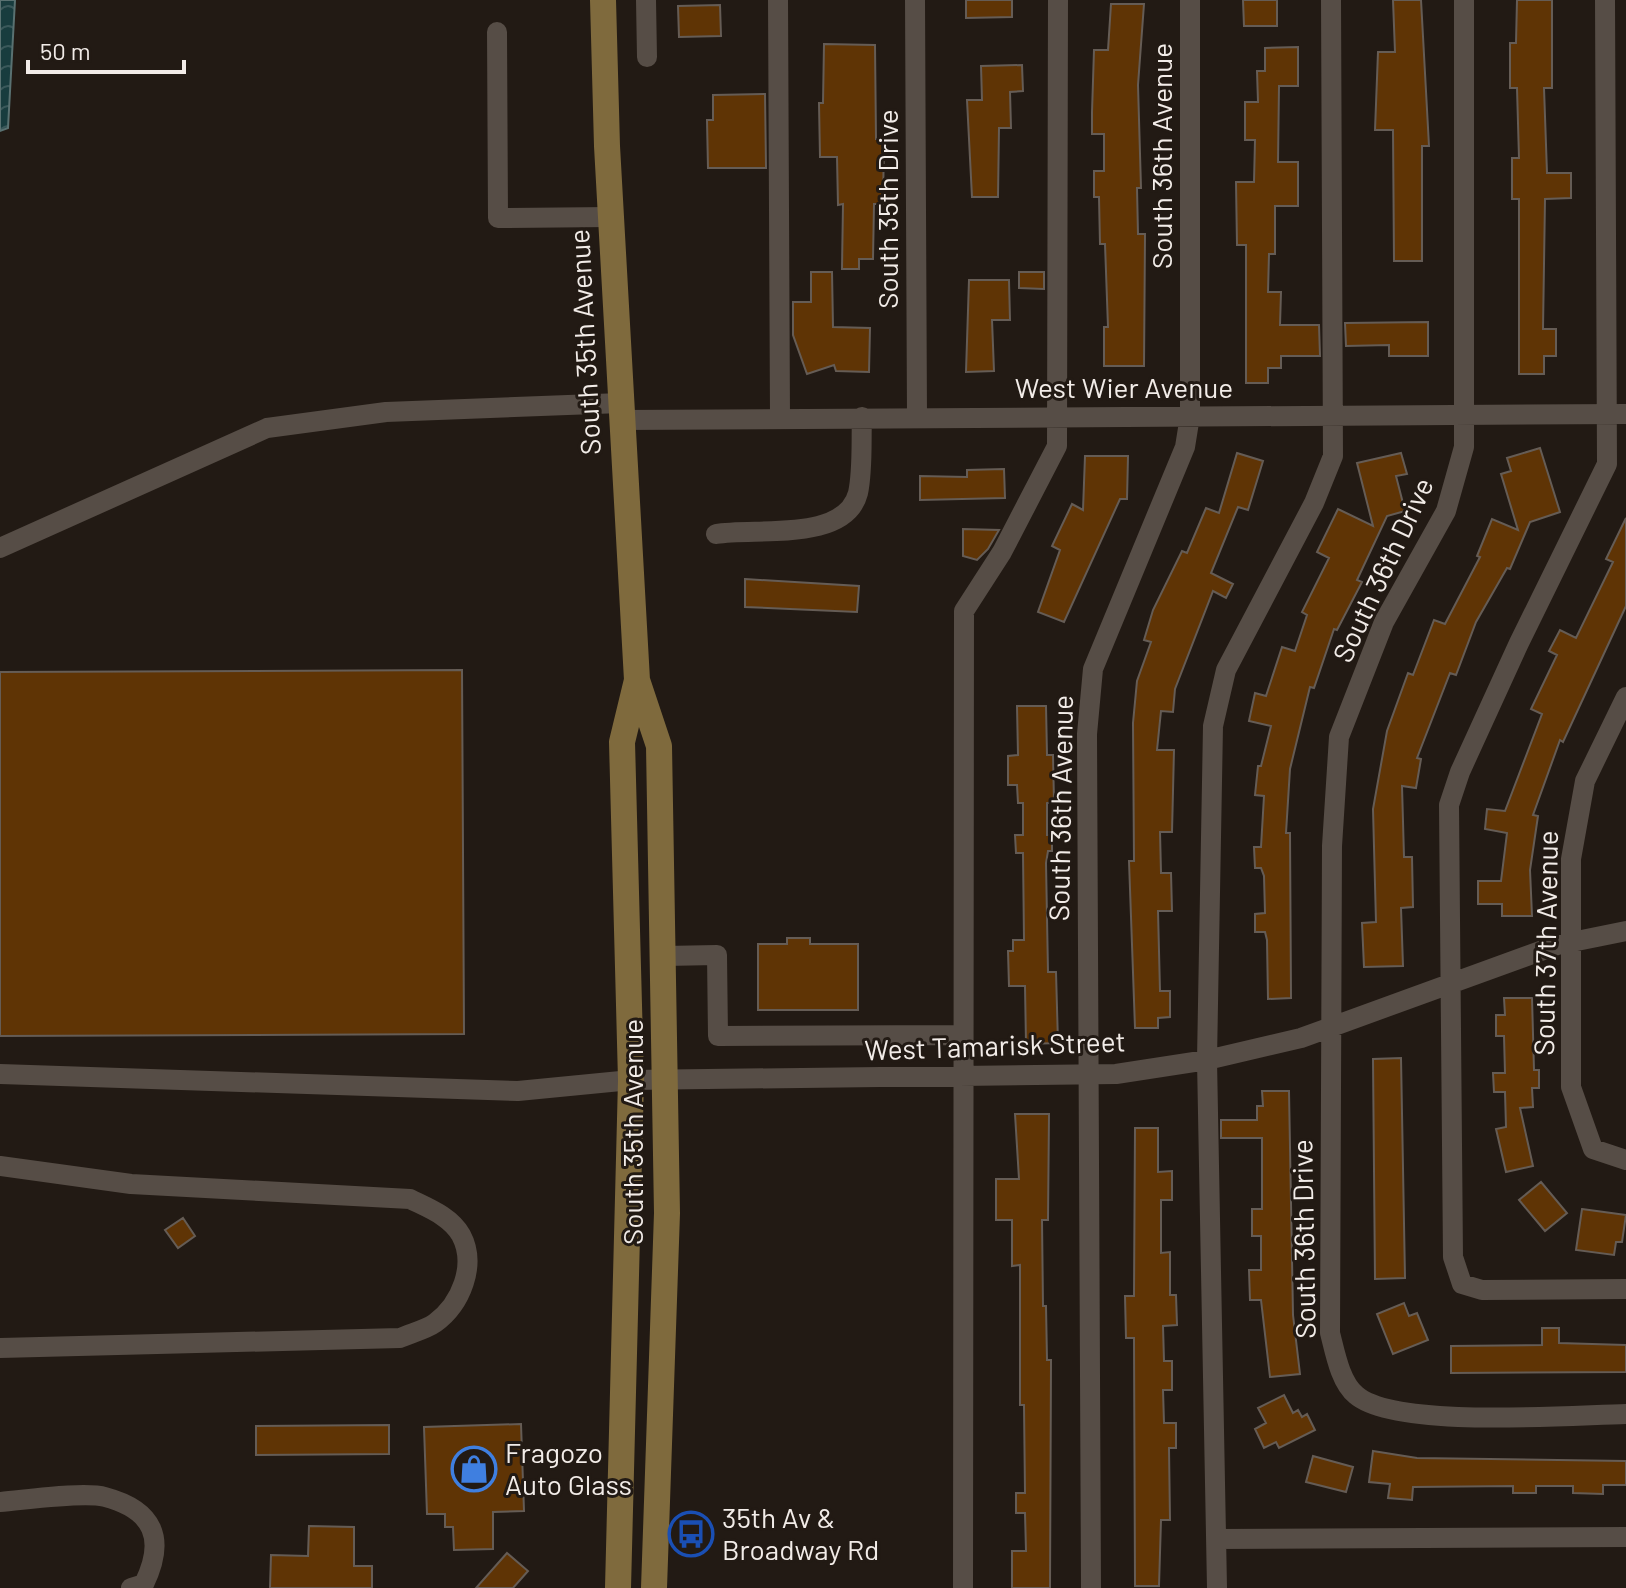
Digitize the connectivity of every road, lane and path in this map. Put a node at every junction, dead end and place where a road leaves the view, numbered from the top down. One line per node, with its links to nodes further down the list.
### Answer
1 (603, 0): 12 (main road, South 35th Avenue)
2 (646, 0): 11 (street)
3 (778, 0): 19 (street)
4 (915, 0): 21 (street, South 35th Drive)
5 (1058, 0): 17 (street)
6 (1190, 0): 18 (street, South 36th Avenue)
7 (1331, 0): 16 (street)
8 (1464, 0): 14 (street, South 36th Drive)
9 (1605, 0): 15 (street)
10 (497, 32): 12 (street)
11 (647, 57)
12 (610, 217): 13 (main road, South 35th Avenue)
13 (621, 411): 19 (street, West Wier Avenue); 23 (street, West Wier Avenue); 24 (main road, South 35th Avenue)
14 (1466, 414): 15 (street, West Wier Avenue); 16 (street, West Wier Avenue); 30 (street, South 36th Drive)
15 (1616, 414): 29 (street)
16 (1333, 415): 18 (street, West Wier Avenue); 32 (street)
17 (1056, 416): 18 (street, West Wier Avenue); 21 (street, West Wier Avenue); 31 (street)
18 (1190, 416): 34 (street, South 36th Avenue)
19 (780, 417): 20 (street, West Wier Avenue)
20 (862, 417): 21 (street, West Wier Avenue); 22 (street)
21 (917, 417)
22 (716, 534)
23 (0, 548)
24 (637, 680): 28 (main road, South 35th Avenue); 36 (main road, South 35th Avenue)
25 (1626, 697): 27 (street, South 37th Avenue)
26 (1626, 931): 27 (street, West Tamarisk Street)
27 (1570, 942): 29 (street, West Tamarisk Street); 38 (street, South 37th Avenue)
28 (664, 956): 31 (street); 37 (main road, South 35th Avenue)
29 (1451, 982): 30 (street, West Tamarisk Street); 40 (street)
30 (1330, 1028): 32 (street, West Tamarisk Street); 42 (street, South 36th Drive)
31 (963, 1035): 35 (street)
32 (1207, 1060): 34 (street, West Tamarisk Street); 45 (street)
33 (0, 1074): 36 (street, West Tamarisk Street)
34 (1086, 1076): 35 (street, West Tamarisk Street); 50 (street, South 36th Avenue)
35 (963, 1079): 37 (street, West Tamarisk Street); 49 (street)
36 (631, 1080): 37 (street, West Tamarisk Street); 47 (main road, South 35th Avenue)
37 (667, 1080): 48 (main road, South 35th Avenue)
38 (1626, 1160)
39 (0, 1166): 41 (street)
40 (1626, 1289)
41 (0, 1348)
42 (1626, 1414)
43 (0, 1502): 46 (street)
44 (1626, 1537): 45 (street)
45 (1217, 1539): 51 (street)
46 (131, 1588)
47 (618, 1588)
48 (654, 1588)
49 (963, 1588)
50 (1091, 1588)
51 (1217, 1588)

